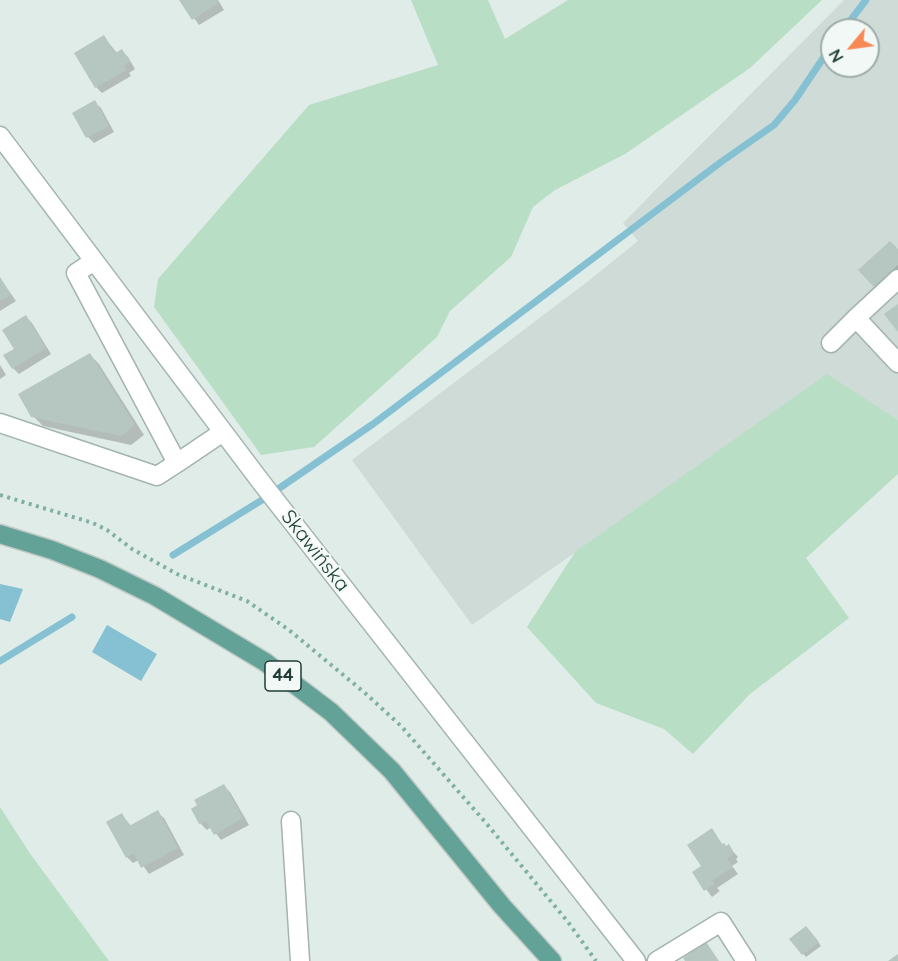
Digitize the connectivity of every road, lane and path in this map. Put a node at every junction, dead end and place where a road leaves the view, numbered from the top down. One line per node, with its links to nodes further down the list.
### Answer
1 (0, 136): 2 (street, Skawińska)
2 (94, 261): 8 (street, Skawińska); 9 (street)
3 (898, 279): 4 (street)
4 (856, 318): 5 (street); 6 (street)
5 (831, 343)
6 (898, 363)
7 (0, 423): 9 (street)
8 (223, 432): 9 (street); 18 (street, Skawińska)
9 (177, 463)
10 (0, 534): 12 (main road, 44)
11 (291, 821): 14 (street)
12 (502, 906): 15 (main road, 44); 16 (main road, 44)
13 (568, 922): 17 (path)
14 (300, 961)
15 (537, 961)
16 (552, 961)
17 (596, 961)
18 (636, 961)
19 (657, 961): 20 (street)
20 (746, 961)

